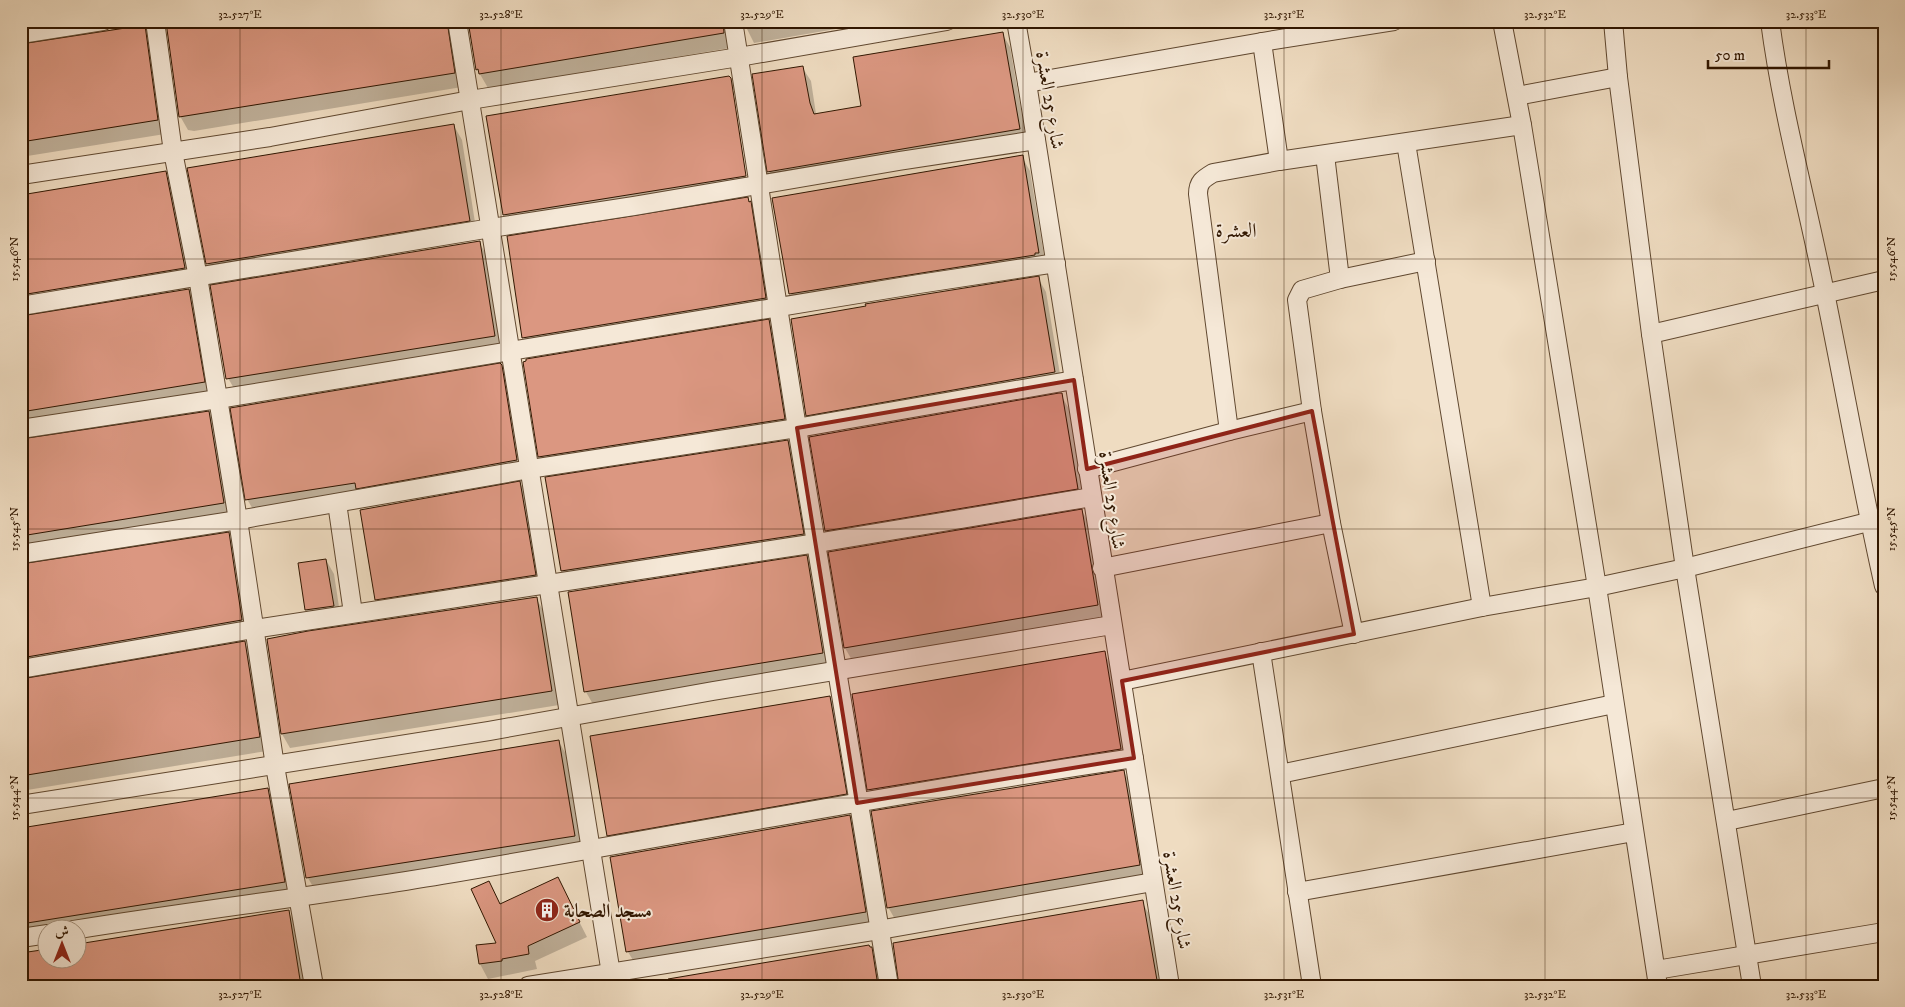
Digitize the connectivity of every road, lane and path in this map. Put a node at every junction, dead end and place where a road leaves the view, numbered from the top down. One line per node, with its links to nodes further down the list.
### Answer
1 (103, 21): 11 (street)
2 (155, 21): 21 (street)
3 (457, 21): 17 (street)
4 (733, 21): 13 (street)
5 (947, 21): 13 (street)
6 (1016, 21): 15 (street, شارع 25 العشرة)
7 (1502, 21): 16 (street)
8 (1613, 21): 14 (street)
9 (1770, 21): 32 (street)
10 (1389, 22): 12 (street)
11 (21, 34)
12 (1262, 42): 15 (street); 23 (street)
13 (739, 58): 17 (street); 25 (street)
14 (1618, 77): 16 (street); 35 (street)
15 (1027, 83): 19 (street, شارع 25 العشرة)
16 (1517, 96): 18 (street)
17 (470, 100): 21 (street); 26 (street)
18 (1522, 125): 20 (street); 56 (street)
19 (1036, 140): 25 (street); 28 (street, شارع 25 العشرة)
20 (1406, 143): 22 (street); 27 (street)
21 (174, 152): 24 (street); 29 (street)
22 (1325, 155): 23 (street); 30 (street)
23 (1280, 161): 42 (street)
24 (21, 176)
25 (758, 186): 26 (street); 34 (street)
26 (491, 228): 29 (street); 36 (street)
27 (1426, 261): 30 (street); 57 (street)
28 (1056, 264): 34 (street); 37 (street, شارع 25 العشرة)
29 (198, 277): 33 (street); 38 (street)
30 (1340, 279): 39 (street)
31 (1884, 280): 32 (street)
32 (1825, 293): 35 (street); 48 (street)
33 (21, 306)
34 (777, 307): 36 (street); 41 (street)
35 (1651, 334): 53 (street)
36 (510, 350): 38 (street); 43 (street)
37 (1074, 380): 41 (street); 44 (street, شارع 25 العشرة)
38 (218, 399): 40 (street); 47 (street)
39 (1312, 411): 42 (street); 49 (street)
40 (21, 428)
41 (797, 428): 43 (street); 50 (street)
42 (1229, 431): 44 (street)
43 (530, 469): 46 (street); 54 (street)
44 (1087, 469): 45 (street, شارع 25 العشرة)
45 (1092, 497): 50 (street); 52 (street, شارع 25 العشرة)
46 (337, 502): 47 (street); 58 (street)
47 (238, 520): 51 (street); 60 (street)
48 (1877, 520): 53 (street); 55 (street)
49 (1331, 523): 52 (street); 61 (street)
50 (817, 543): 54 (street); 64 (street)
51 (21, 554)
52 (1102, 568): 59 (street, شارع 25 العشرة)
53 (1685, 568): 56 (street); 74 (street)
54 (547, 585): 58 (street); 67 (street)
55 (1884, 586)
56 (1597, 587): 57 (street); 66 (street)
57 (1482, 607): 61 (street)
58 (353, 613): 60 (street)
59 (1112, 624): 64 (street); 65 (street, شارع 25 العشرة)
60 (254, 628): 63 (street); 69 (street)
61 (1354, 634): 62 (street)
62 (1261, 652): 65 (street); 70 (street)
63 (21, 669)
64 (837, 671): 67 (street); 72 (street)
65 (1122, 680): 68 (street, شارع 25 العشرة)
66 (1614, 704): 70 (street); 75 (street)
67 (570, 718): 69 (street); 76 (street)
68 (1134, 758): 72 (street); 77 (street, شارع 25 العشرة)
69 (275, 766): 73 (street); 79 (street)
70 (1280, 774): 78 (street)
71 (1884, 788): 74 (street)
72 (857, 803): 76 (street); 81 (street)
73 (21, 805)
74 (1727, 821): 85 (street)
75 (1634, 832): 78 (street); 86 (street)
76 (590, 849): 79 (street); 87 (street)
77 (1153, 882): 81 (street); 91 (street, شارع 25 العشرة)
78 (1297, 892): 92 (street)
79 (298, 898): 80 (street); 88 (street)
80 (88, 928)
81 (879, 930): 87 (street); 90 (street)
82 (1884, 932): 85 (street)
83 (38, 935): 84 (street)
84 (21, 938)
85 (1746, 954): 86 (street); 93 (street)
86 (1657, 978)
87 (612, 979): 89 (street)
88 (314, 986)
89 (528, 986)
90 (888, 986)
91 (1170, 986)
92 (1312, 986)
93 (1752, 986)

